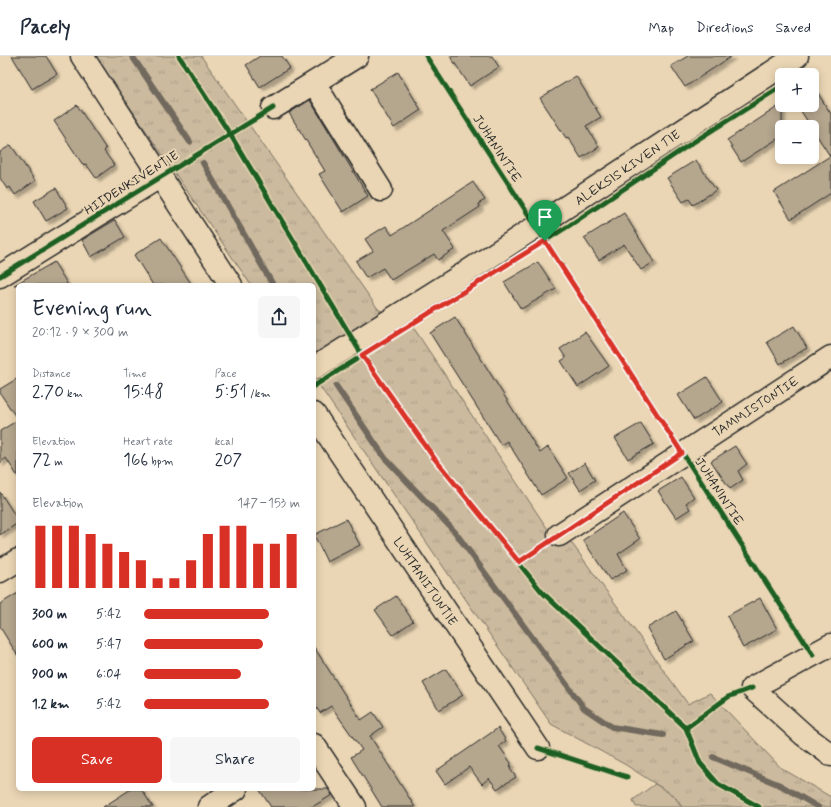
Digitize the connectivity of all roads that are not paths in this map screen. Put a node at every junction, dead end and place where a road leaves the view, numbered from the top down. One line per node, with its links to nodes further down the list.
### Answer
1 (82, 56): 6 (street)
2 (357, 56): 4 (street)
3 (797, 56): 11 (street, ALEKSIS KIVEN TIE)
4 (314, 83): 5 (street); 7 (street)
5 (273, 108)
6 (162, 176): 8 (street, HIIDENKIVENTIE); 9 (street)
7 (381, 190)
8 (0, 276)
9 (230, 283)
10 (831, 357): 13 (street, TAMMISTONTIE)
11 (316, 367)
12 (316, 417): 18 (street, LUHTANIITUNTIE)
13 (559, 535)
14 (16, 561): 15 (street)
15 (0, 571)
16 (831, 645): 19 (street)
17 (316, 748): 22 (street)
18 (538, 748)
19 (831, 755)
20 (233, 791): 21 (street)
21 (209, 807)
22 (355, 807)

